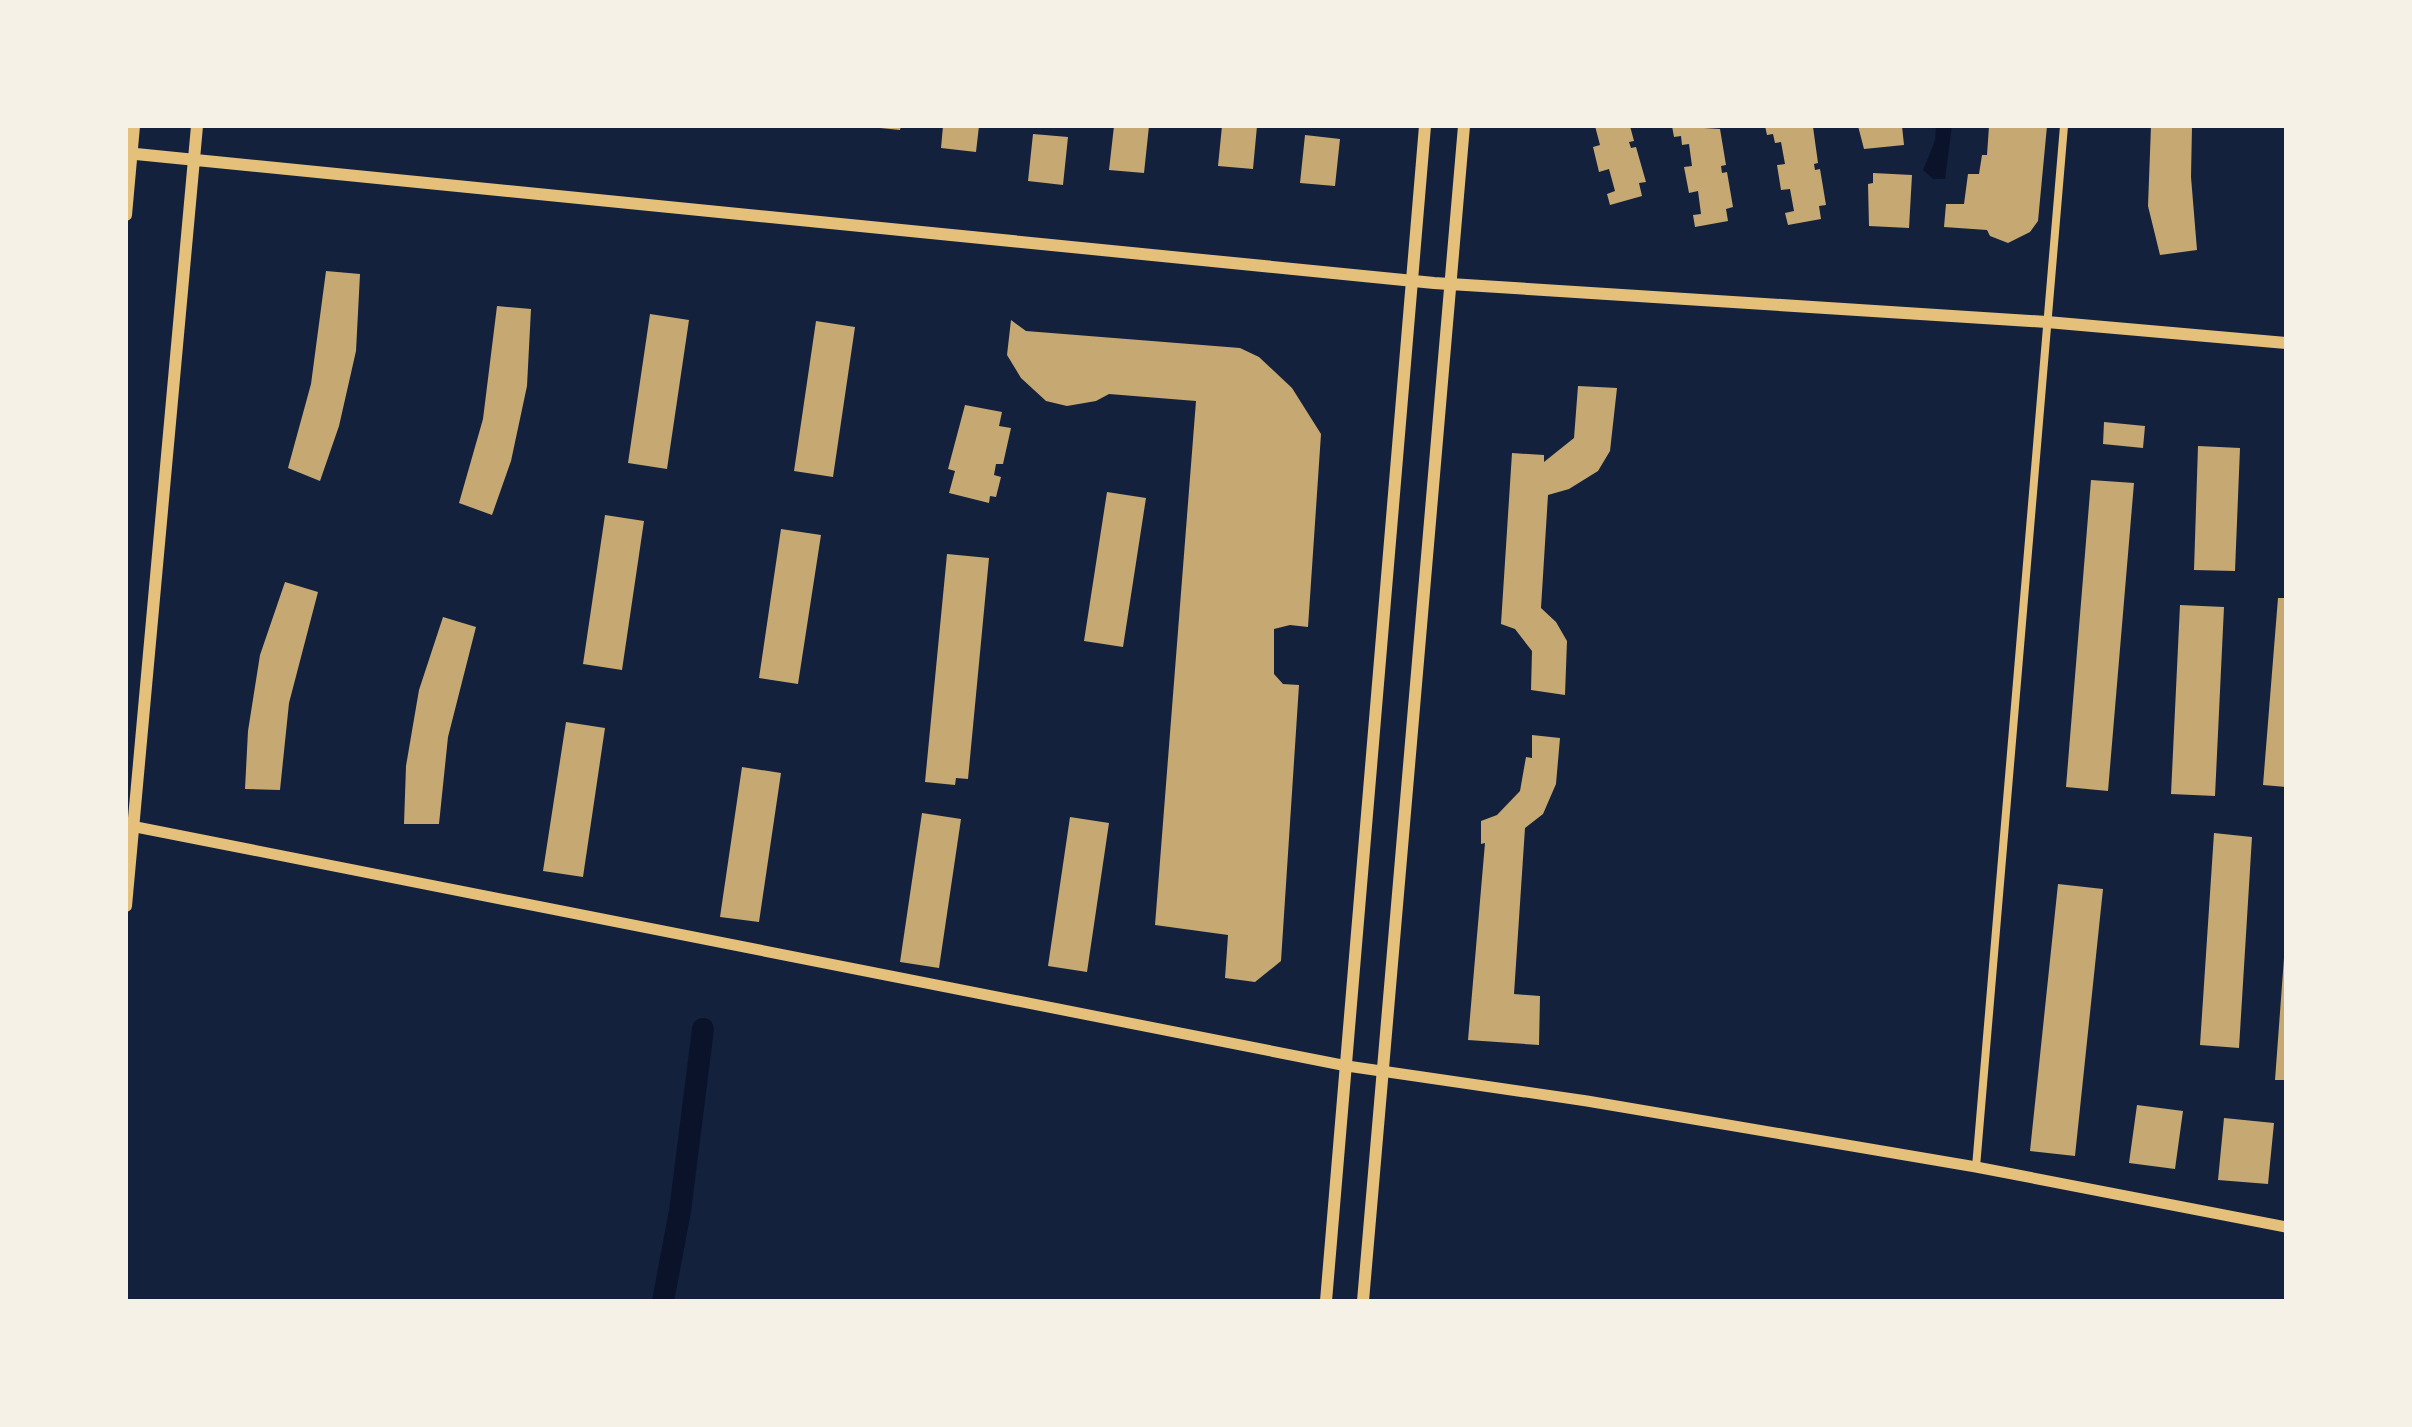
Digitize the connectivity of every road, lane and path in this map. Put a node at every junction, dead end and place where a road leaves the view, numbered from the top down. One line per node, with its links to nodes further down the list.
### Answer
1 (134, 126): 6 (main road)
2 (197, 126): 7 (main road)
3 (1425, 126): 9 (main road)
4 (1464, 126): 10 (main road)
5 (2064, 126): 11 (street)
6 (129, 154): 7 (main road); 8 (main road)
7 (194, 161): 9 (main road); 13 (main road)
8 (126, 215)
9 (1409, 280): 10 (main road); 15 (main road)
10 (1450, 284): 11 (main road); 16 (main road)
11 (2047, 322): 12 (main road); 17 (street)
12 (2286, 343)
13 (130, 825): 14 (main road); 15 (street)
14 (126, 906)
15 (1347, 1066): 16 (street); 19 (main road)
16 (1381, 1070): 17 (street); 20 (main road)
17 (1976, 1167): 18 (street)
18 (2286, 1227)
19 (1326, 1301)
20 (1363, 1301)

